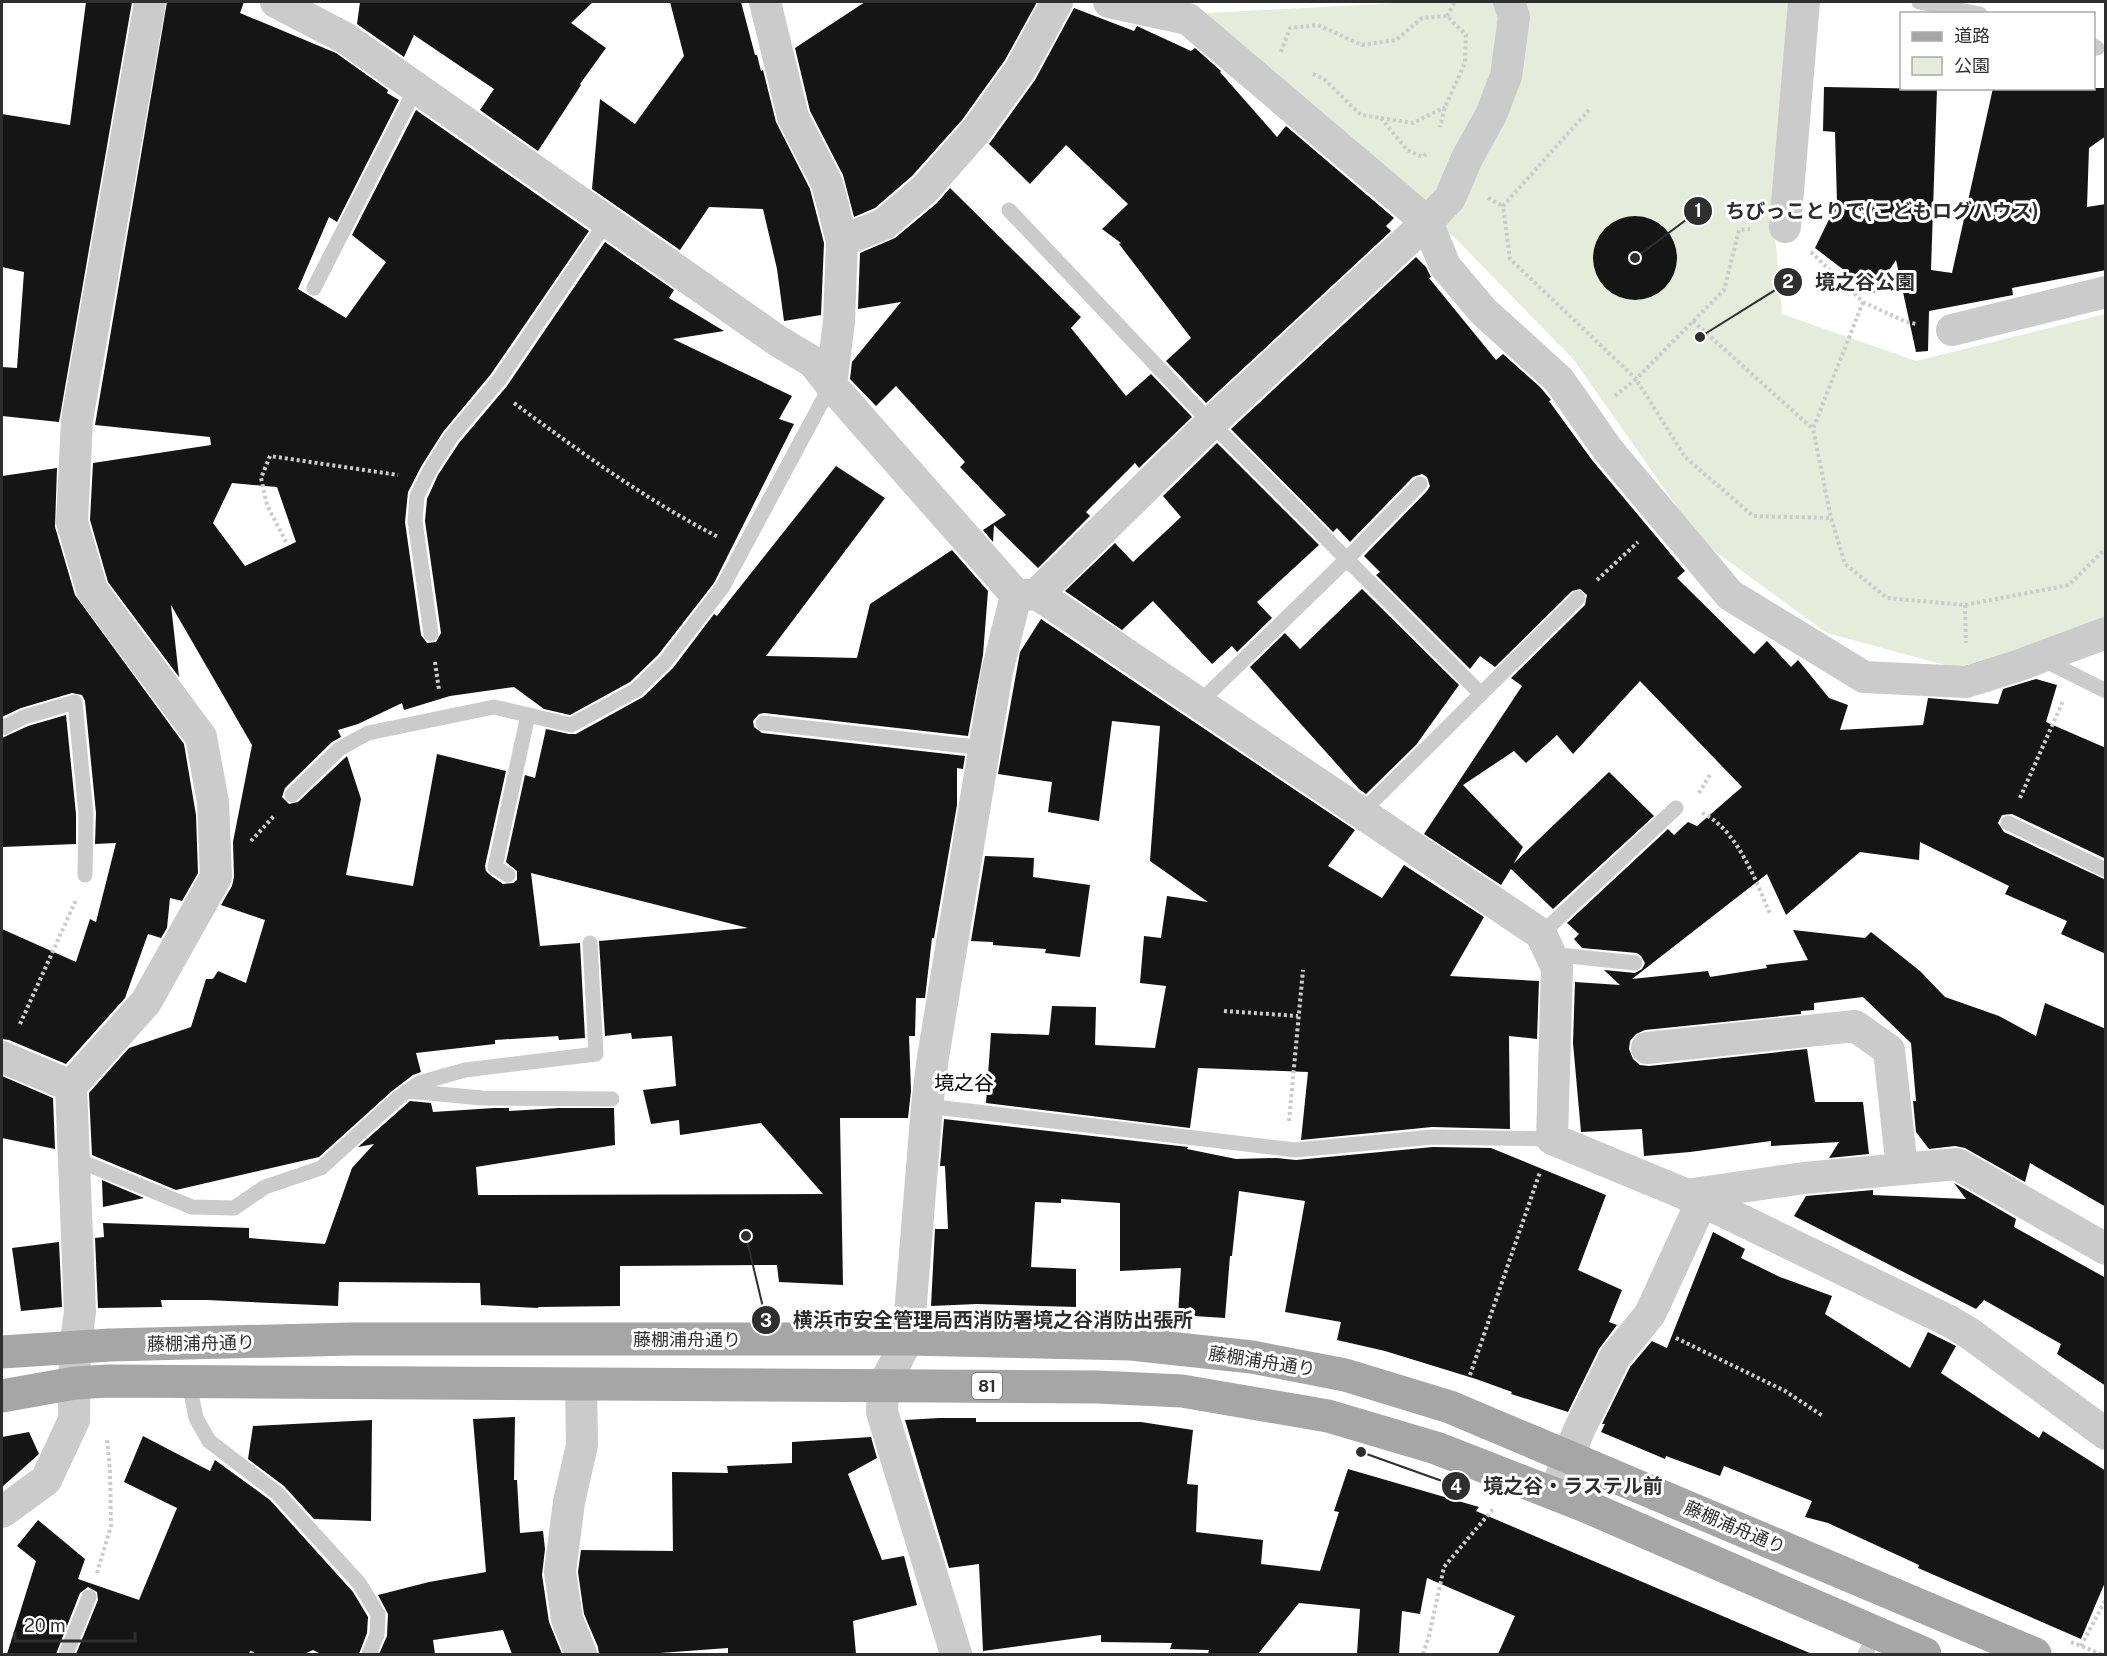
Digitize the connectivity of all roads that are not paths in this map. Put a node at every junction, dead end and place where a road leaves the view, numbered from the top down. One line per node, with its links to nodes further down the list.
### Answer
1 (150, 2): 48 (street)
2 (276, 2): 11 (street)
3 (765, 2): 16 (street)
4 (1057, 2): 16 (street)
5 (1110, 2): 9 (street)
6 (1509, 2): 14 (street)
7 (1804, 2): 15 (street)
8 (1919, 2): 10 (lane)
9 (1191, 10): 14 (street)
10 (1974, 12)
11 (416, 88): 13 (street); 17 (lane)
12 (1010, 210): 21 (lane)
13 (607, 221): 20 (street); 27 (lane)
14 (1427, 222): 21 (street); 28 (street)
15 (1785, 228)
16 (842, 241): 20 (street)
17 (314, 288)
18 (2106, 292): 19 (street)
19 (1952, 330)
20 (831, 385): 24 (street); 32 (lane)
21 (1211, 423): 23 (lane); 24 (street)
22 (1420, 484): 23 (lane)
23 (1347, 559): 30 (lane); 31 (lane)
24 (1027, 595): 31 (street); 35 (street)
25 (1578, 598): 30 (lane)
26 (2106, 633): 28 (street)
27 (431, 634)
28 (2040, 658): 29 (lane)
29 (2106, 691)
30 (1481, 694): 38 (lane)
31 (1199, 703): 38 (street)
32 (528, 715): 36 (lane); 42 (lane)
33 (763, 723): 35 (lane)
34 (2, 728): 41 (lane)
35 (984, 748): 51 (street)
36 (292, 795)
37 (1677, 808): 44 (lane)
38 (1361, 813): 44 (street)
39 (2008, 823): 40 (lane)
40 (2106, 870)
41 (85, 874)
42 (508, 875)
43 (590, 943): 49 (lane)
44 (1545, 944): 45 (lane); 52 (street)
45 (1635, 963)
46 (1647, 1048): 54 (street)
47 (3, 1057): 48 (street)
48 (71, 1086): 53 (street)
49 (407, 1091): 50 (lane); 53 (lane)
50 (612, 1099)
51 (927, 1106): 52 (lane); 57 (street)
52 (1552, 1139): 55 (street)
53 (75, 1159): 58 (street)
54 (1902, 1169): 55 (street); 56 (street)
55 (1694, 1198): 65 (street); 66 (street)
56 (2106, 1249)
57 (908, 1339): 58 (main road, 藤棚浦舟通り); 63 (street); 66 (main road, 藤棚浦舟通り)
58 (75, 1347): 59 (main road, 藤棚浦舟通り); 60 (street)
59 (2, 1352)
60 (75, 1383): 61 (main road, 81); 64 (main road, 81); 68 (street)
61 (189, 1383): 62 (main road, 81); 73 (lane)
62 (581, 1384): 63 (main road, 81); 74 (street)
63 (883, 1386): 67 (main road, 81); 75 (street)
64 (2, 1396)
65 (2106, 1434)
66 (1569, 1457): 67 (street); 71 (main road, 藤棚浦舟通り)
67 (1554, 1494): 70 (main road, 81)
68 (2, 1512)
69 (89, 1597): 72 (lane)
70 (1871, 1644): 76 (main road, 81)
71 (2048, 1646)
72 (66, 1654)
73 (369, 1654)
74 (580, 1654)
75 (956, 1654)
76 (1926, 1654)

